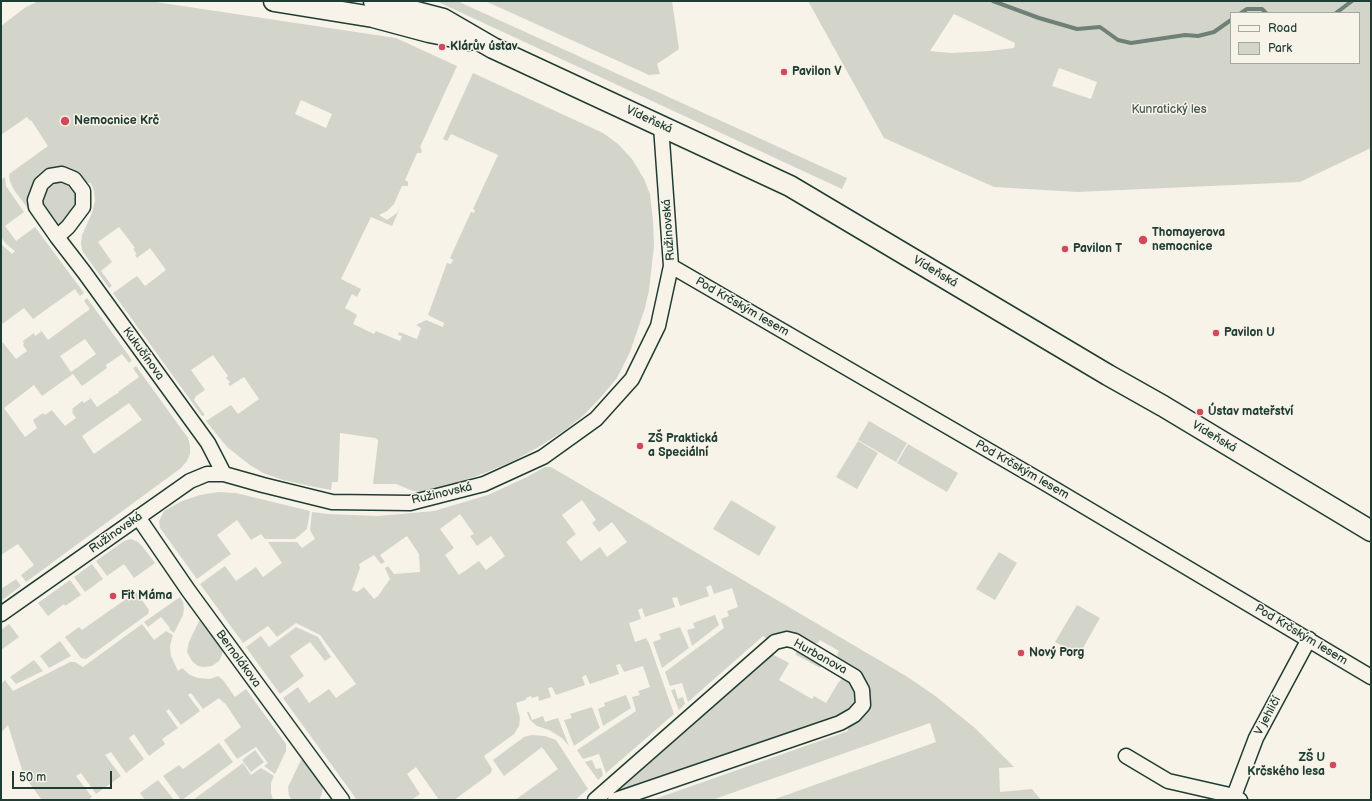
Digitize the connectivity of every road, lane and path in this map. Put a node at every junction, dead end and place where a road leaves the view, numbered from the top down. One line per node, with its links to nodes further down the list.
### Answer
1 (274, 1): 5 (main road, Vídeňská)
2 (374, 1): 4 (main road, Vídeňská)
3 (404, 1): 4 (street)
4 (443, 19): 5 (main road, Vídeňská)
5 (488, 45): 6 (main road, Vídeňská)
6 (661, 126): 8 (street, Ružinovská); 11 (main road, Vídeňská)
7 (57, 237): 9 (street, Kukučínova)
8 (671, 266): 9 (street, Ružinovská); 13 (street, Pod Krčským lesem)
9 (224, 474): 10 (street, Ružinovská)
10 (138, 517): 12 (street, Ružinovská); 17 (street, Bernolákova)
11 (1371, 531)
12 (1, 614)
13 (1309, 639): 14 (street, Pod Krčským lesem); 16 (street, V jehličí)
14 (1371, 677)
15 (1126, 756): 16 (street, V jehličí)
16 (1237, 798)
17 (342, 800)
18 (595, 800): 19 (street, Hurbanova)
19 (615, 800)

